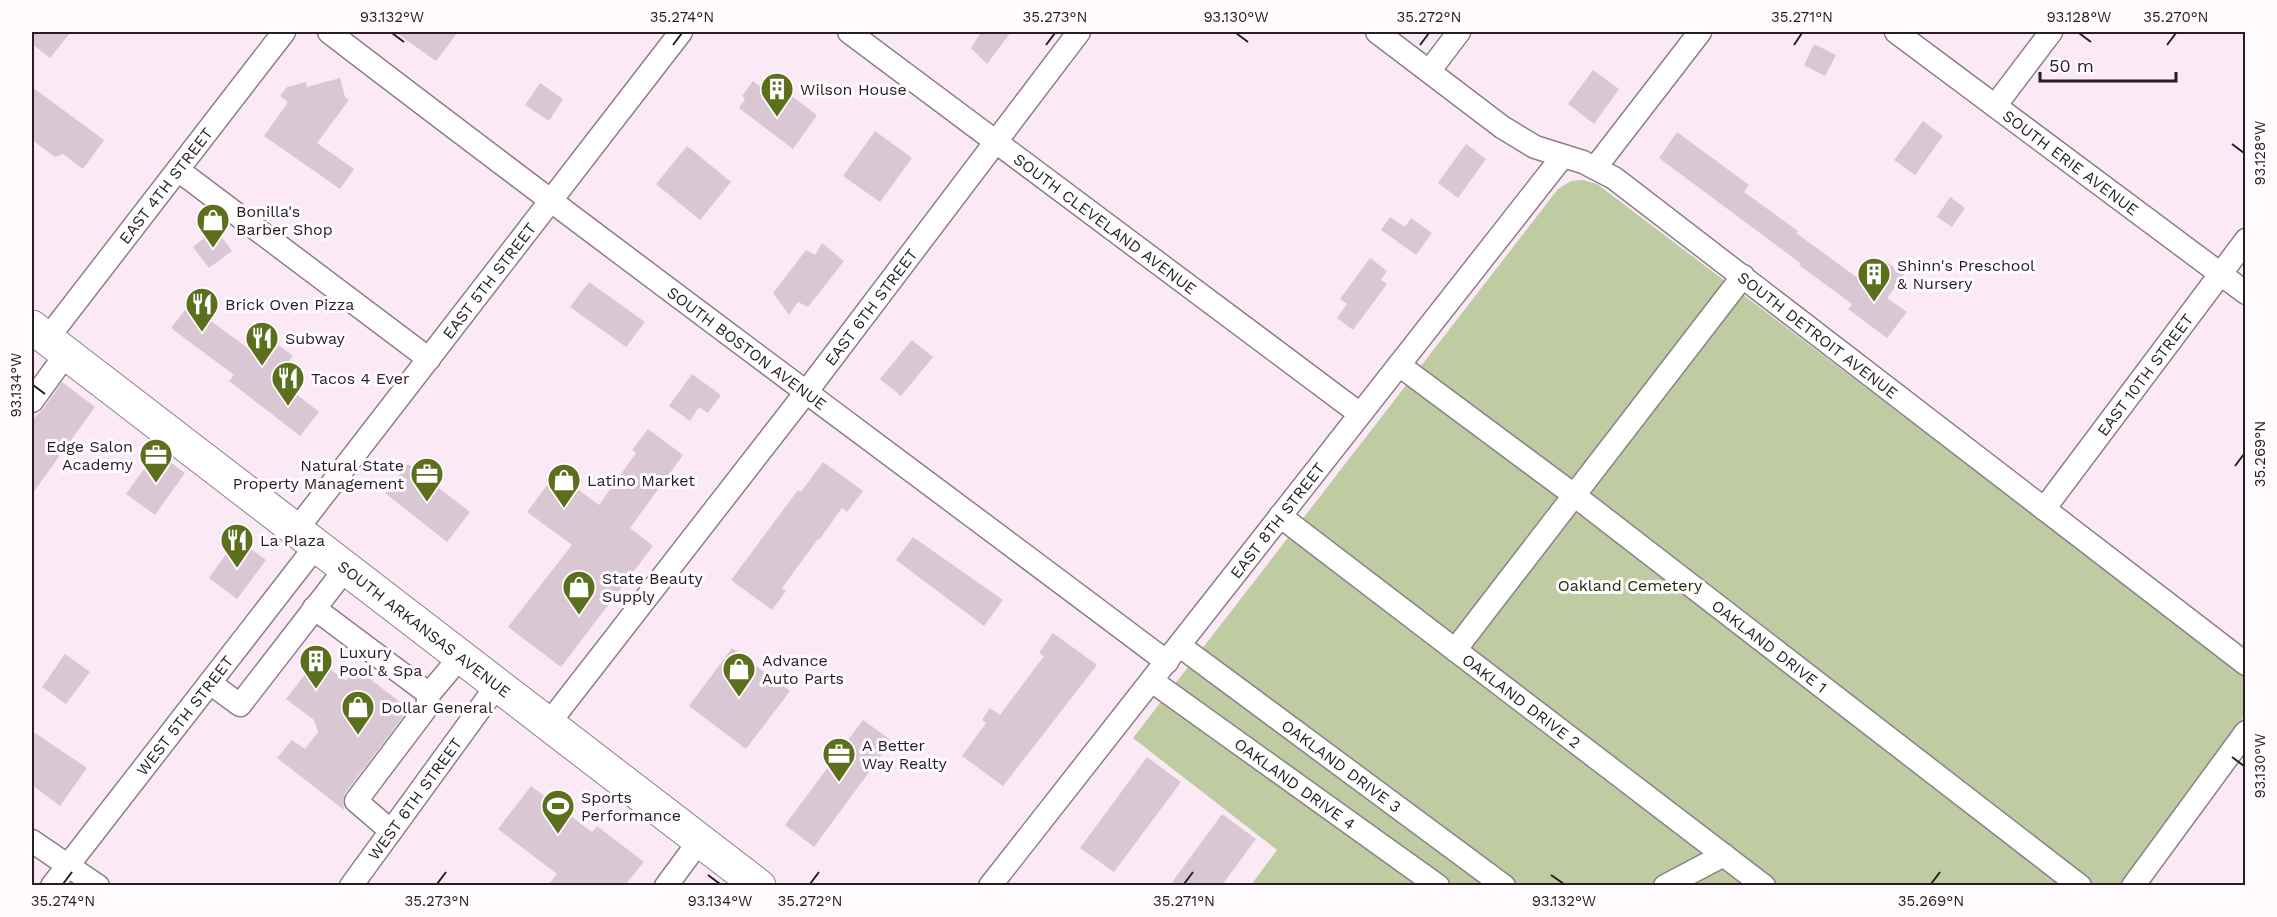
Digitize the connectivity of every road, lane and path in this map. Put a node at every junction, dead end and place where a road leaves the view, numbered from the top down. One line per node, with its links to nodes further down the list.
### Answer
1 (284, 32): 16 (street, EAST 4TH STREET)
2 (328, 32): 17 (street, SOUTH BOSTON AVENUE)
3 (681, 32): 17 (street, EAST 5TH STREET)
4 (849, 32): 13 (street, SOUTH CLEVELAND AVENUE)
5 (1079, 32): 13 (street, EAST 6TH STREET)
6 (1377, 32): 11 (street, SOUTH DETROIT AVENUE)
7 (1459, 32): 11 (street)
8 (1700, 32): 15 (street)
9 (1896, 32): 12 (street, SOUTH ERIE AVENUE)
10 (2051, 32): 12 (street)
11 (1430, 70): 14 (street, SOUTH DETROIT AVENUE)
12 (1995, 106): 19 (street, SOUTH ERIE AVENUE)
13 (995, 142): 25 (street, EAST 6TH STREET); 27 (street, SOUTH CLEVELAND AVENUE)
14 (1563, 156): 15 (street, SOUTH DETROIT AVENUE); 24 (street, EAST 8TH STREET)
15 (1594, 168): 20 (street, SOUTH DETROIT AVENUE)
16 (178, 170): 22 (street, EAST 4TH STREET); 23 (street)
17 (550, 202): 23 (street, EAST 5TH STREET); 25 (street, SOUTH BOSTON AVENUE)
18 (2246, 240): 19 (street, EAST 10TH STREET)
19 (2220, 274): 21 (street, SOUTH ERIE AVENUE); 29 (street, EAST 10TH STREET)
20 (1743, 276): 28 (street); 29 (street, SOUTH DETROIT AVENUE)
21 (2246, 293)
22 (48, 340): 26 (street, EAST 4TH STREET); 31 (highway, SOUTH ARKANSAS AVENUE)
23 (429, 359): 31 (street, EAST 5TH STREET)
24 (1399, 365): 27 (street, EAST 8TH STREET); 28 (street, OAKLAND DRIVE 1)
25 (807, 391): 35 (street, SOUTH BOSTON AVENUE); 42 (street, EAST 6TH STREET)
26 (32, 401)
27 (1360, 414): 30 (street, EAST 8TH STREET)
28 (1574, 495): 34 (street); 60 (street, OAKLAND DRIVE 1)
29 (2044, 509): 37 (street, SOUTH DETROIT AVENUE)
30 (1280, 516): 34 (street, OAKLAND DRIVE 2); 35 (street, EAST 8TH STREET)
31 (307, 537): 32 (highway, SOUTH ARKANSAS AVENUE); 39 (street, WEST 5TH STREET)
32 (346, 568): 33 (street); 36 (highway, SOUTH ARKANSAS AVENUE)
33 (314, 608): 39 (street); 41 (street)
34 (1455, 650): 47 (street, OAKLAND DRIVE 2)
35 (1174, 654): 38 (street, EAST 8TH STREET); 57 (street, OAKLAND DRIVE 3)
36 (461, 656): 40 (highway, SOUTH ARKANSAS AVENUE); 41 (street)
37 (2246, 664)
38 (1152, 681): 55 (street, EAST 8TH STREET); 56 (street, OAKLAND DRIVE 4)
39 (210, 682): 48 (street, WEST 5TH STREET)
40 (498, 684): 42 (highway, SOUTH ARKANSAS AVENUE); 44 (street, WEST 6TH STREET)
41 (429, 694): 44 (street)
42 (549, 723): 45 (highway, SOUTH ARKANSAS AVENUE)
43 (2246, 732): 49 (street)
44 (391, 831): 52 (street, WEST 6TH STREET)
45 (700, 840): 53 (street); 54 (highway, SOUTH ARKANSAS AVENUE)
46 (32, 841): 48 (street)
47 (1724, 855): 58 (street); 59 (street, OAKLAND DRIVE 2)
48 (67, 866): 50 (street, WEST 5TH STREET); 51 (street)
49 (2143, 882)
50 (52, 885)
51 (98, 885)
52 (351, 885)
53 (666, 885)
54 (759, 885)
55 (990, 885)
56 (1438, 885)
57 (1504, 885)
58 (1665, 885)
59 (1764, 885)
60 (2080, 885)

